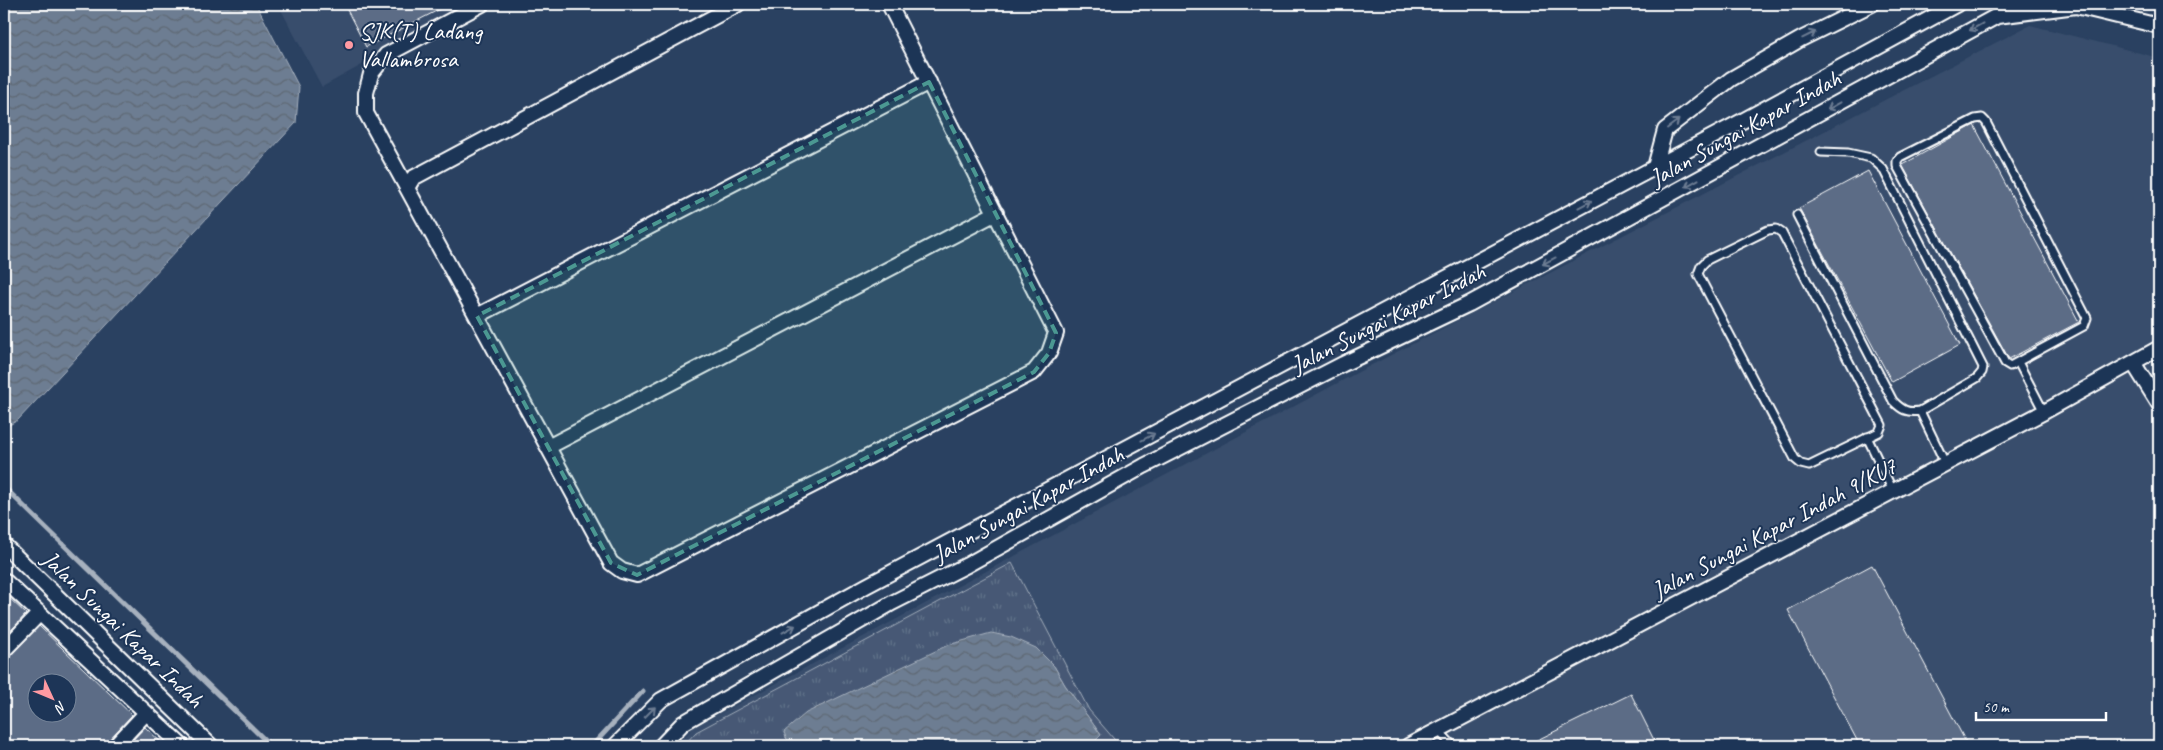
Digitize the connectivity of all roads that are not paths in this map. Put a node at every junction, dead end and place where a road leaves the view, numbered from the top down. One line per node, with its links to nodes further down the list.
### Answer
1 (482, 4): 10 (street)
2 (738, 4): 10 (street)
3 (889, 4): 7 (street)
4 (1872, 4): 9 (street, one-way to 4)
5 (1956, 4): 9 (street, Jalan Sungai Kapar Indah)
6 (2159, 26): 34 (street, Jalan Sungai Kapar Indah, one-way to 34)
7 (929, 82): 11 (street); 13 (street)
8 (1822, 152): 18 (lane)
9 (1655, 167): 33 (street, Jalan Sungai Kapar Indah, one-way to 9)
10 (407, 188): 13 (street)
11 (996, 213): 21 (street); 21 (street)
12 (1797, 215): 18 (lane)
13 (477, 316): 21 (street)
14 (2159, 348): 16 (street, Jalan Sungai Kapar Indah 9/KU7)
15 (2018, 362): 15 (lane); 19 (lane)
16 (2134, 364): 17 (street); 19 (street, Jalan Sungai Kapar Indah 9/KU7)
17 (2159, 404)
18 (1920, 411): 22 (lane)
19 (2044, 412): 22 (street, Jalan Sungai Kapar Indah 9/KU7)
20 (1867, 437): 20 (lane); 23 (lane)
21 (548, 447)
22 (1945, 463): 23 (street, Jalan Sungai Kapar Indah 9/KU7)
23 (1893, 491): 29 (street, Jalan Sungai Kapar Indah 9/KU7)
24 (4, 545): 32 (street, Jalan Sungai Kapar Indah)
25 (4, 580): 26 (street)
26 (39, 614): 27 (street); 28 (street)
27 (4, 650)
28 (146, 713): 30 (street); 31 (street)
29 (1447, 740): 35 (street, Jalan Sungai Kapar Indah 9/KU7)
30 (115, 746)
31 (182, 746)
32 (211, 746)
33 (616, 746)
34 (661, 746)
35 (1408, 746)

